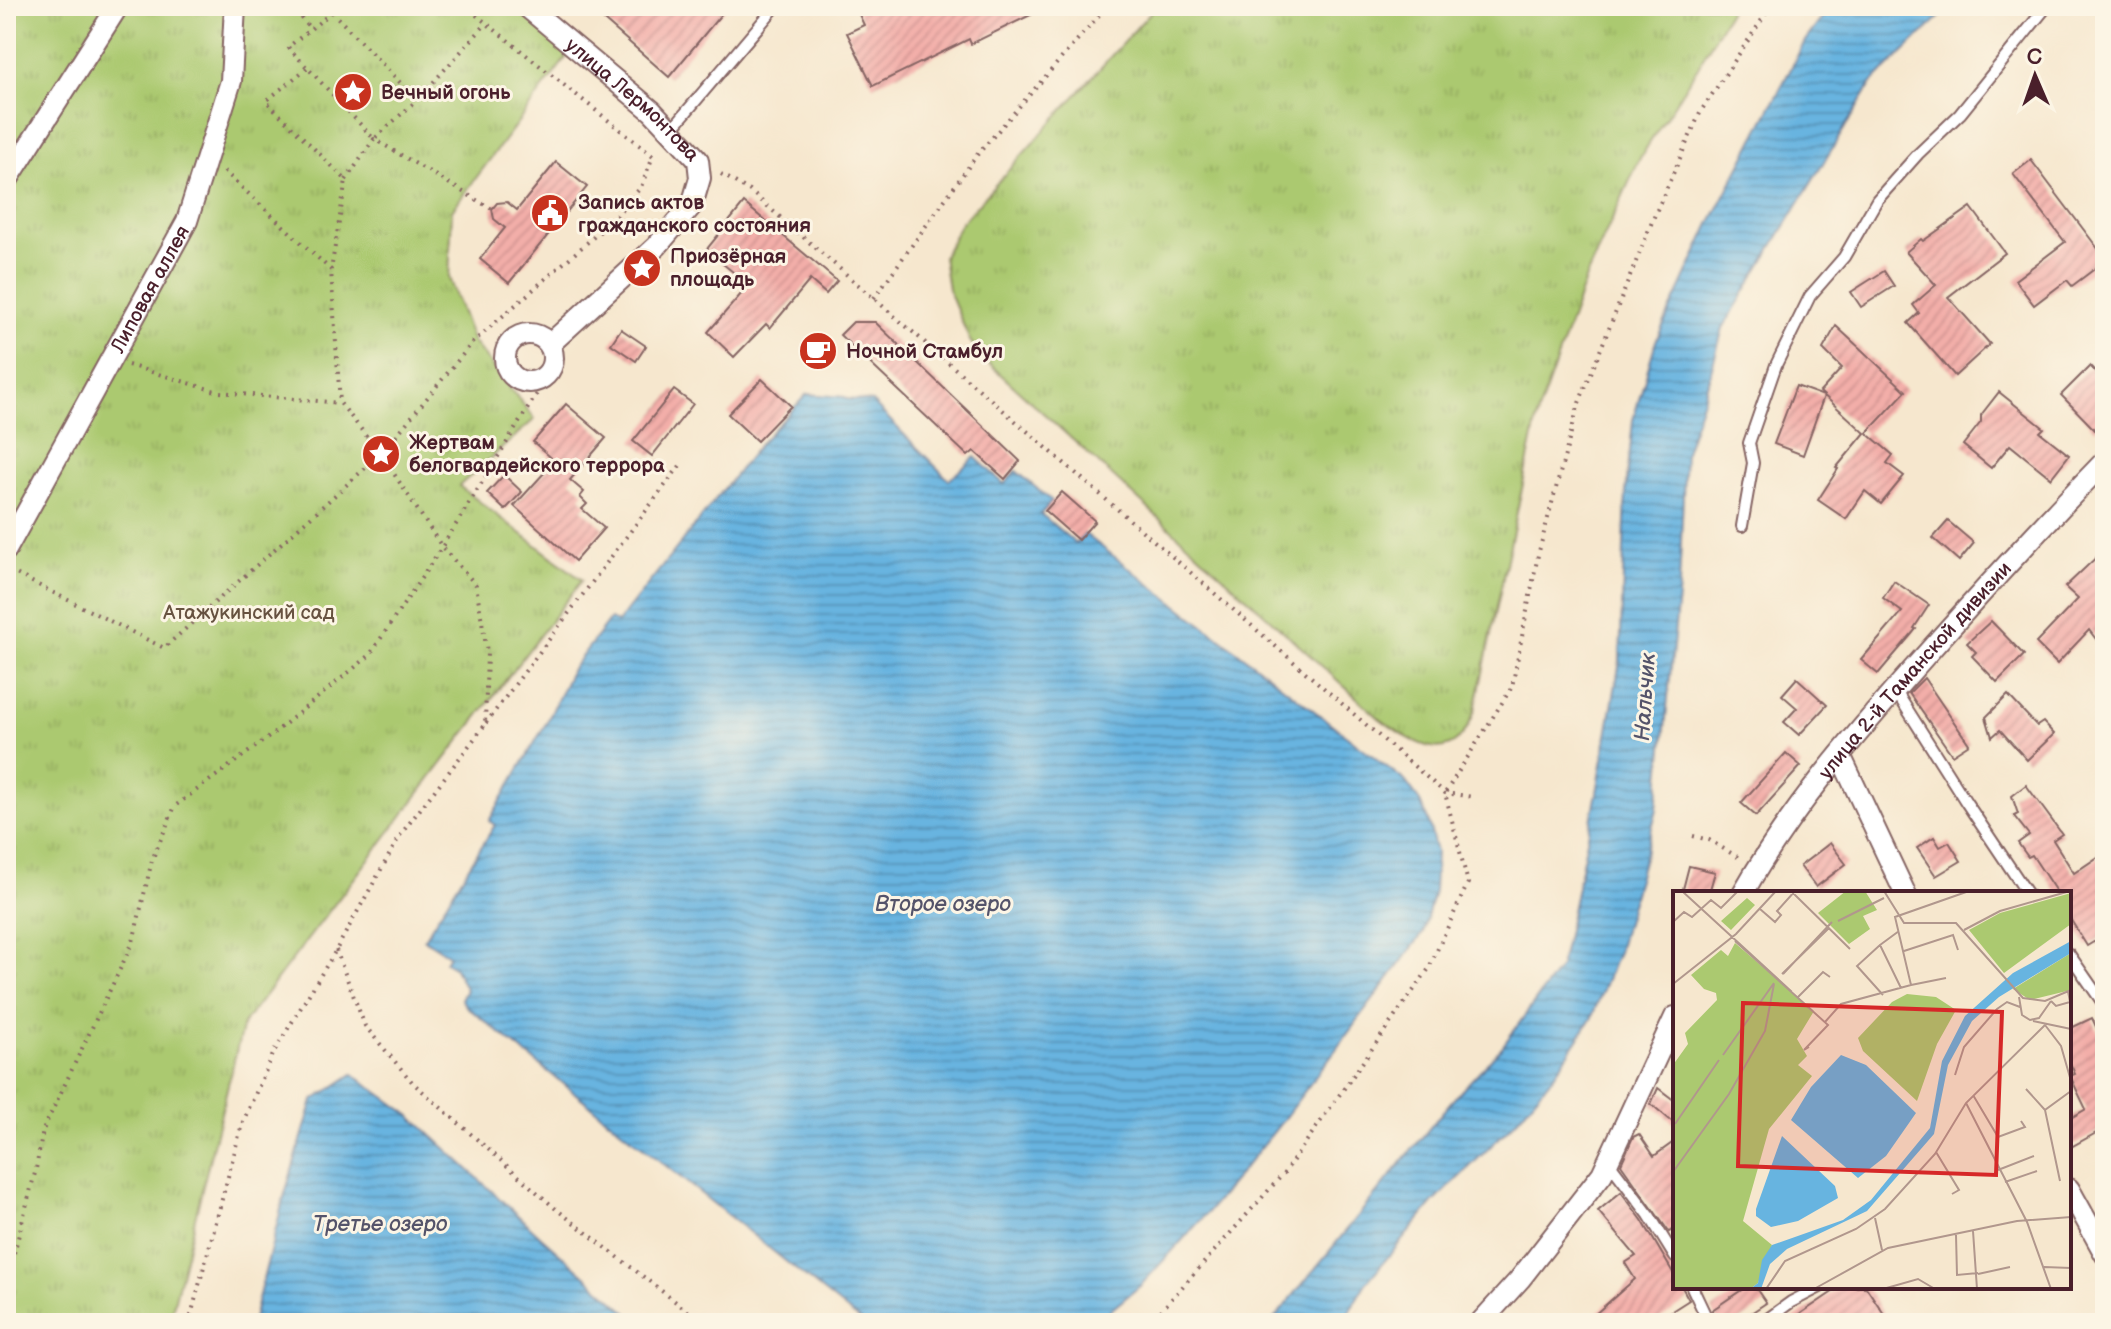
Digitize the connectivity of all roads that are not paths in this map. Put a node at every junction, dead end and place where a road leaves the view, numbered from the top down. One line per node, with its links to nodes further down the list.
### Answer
1 (118, 6): 7 (street)
2 (235, 6): 11 (street, Липовая аллея)
3 (526, 6): 6 (street, улица Лермонтова)
4 (776, 6): 6 (lane)
5 (2047, 6): 10 (lane)
6 (671, 130): 8 (street, улица Лермонтова)
7 (6, 182)
8 (550, 344): 8 (street)
9 (2105, 461): 12 (street, улица 2-й Таманской дивизии)
10 (1742, 526)
11 (6, 550)
12 (1895, 690): 13 (street, улица 2-й Таманской дивизии); 16 (lane)
13 (1840, 755): 14 (street, улица 2-й Таманской дивизии); 15 (street)
14 (1744, 891)
15 (1904, 891)
16 (2026, 891)
17 (2071, 957): 18 (lane)
18 (2105, 1006)
19 (1673, 1021): 20 (street)
20 (1608, 1161): 22 (lane); 26 (street)
21 (2071, 1193): 23 (street)
22 (1673, 1254)
23 (2105, 1254)
24 (1693, 1289): 27 (lane)
25 (1816, 1289): 28 (lane)
26 (1480, 1323)
27 (1709, 1323)
28 (1762, 1323)

